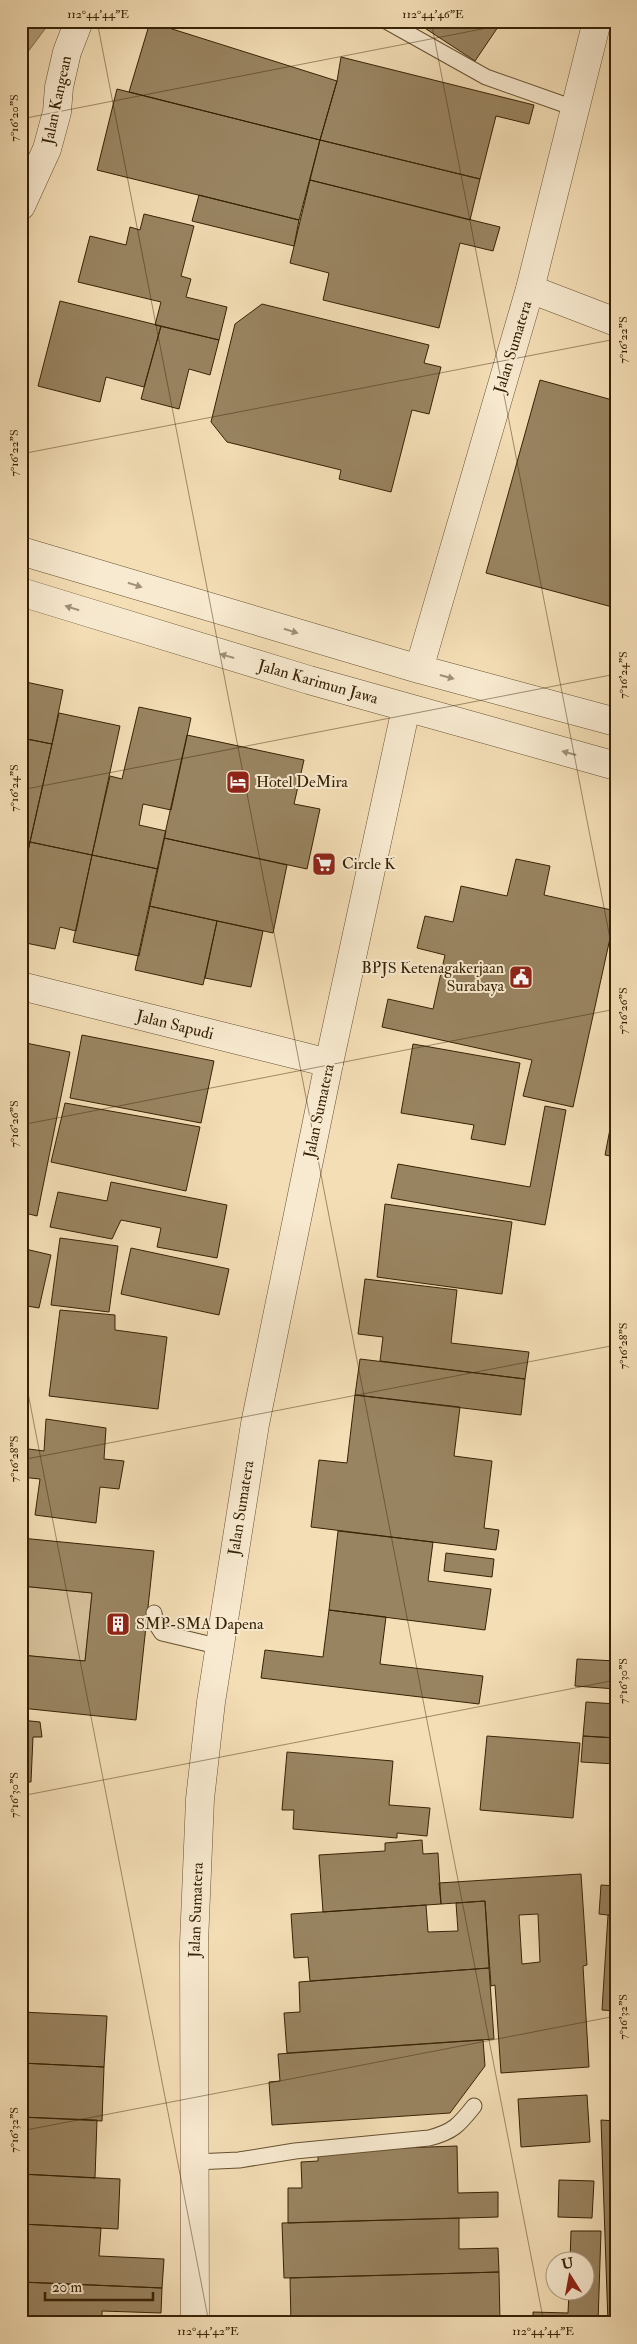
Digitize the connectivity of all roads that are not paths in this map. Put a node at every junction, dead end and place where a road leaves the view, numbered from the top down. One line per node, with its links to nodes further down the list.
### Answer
1 (79, 21): 5 (street, Jalan Kangean)
2 (386, 21): 4 (lane)
3 (597, 21): 4 (street, Jalan Sumatera)
4 (574, 108): 6 (street, Jalan Sumatera)
5 (21, 206)
6 (530, 289): 7 (street); 10 (street, Jalan Sumatera)
7 (616, 322)
8 (21, 551): 10 (street, one-way to 10)
9 (21, 592): 11 (street, Jalan Karimun Jawa, one-way to 9)
10 (419, 669): 12 (street, one-way to 12)
11 (406, 708): 13 (street, Jalan Karimun Jawa, one-way to 11); 15 (street, Jalan Sumatera)
12 (616, 722)
13 (616, 766)
14 (21, 986): 15 (street, Jalan Sapudi)
15 (329, 1063): 17 (street, Jalan Sumatera)
16 (154, 1613): 17 (lane)
17 (221, 1647): 19 (street, Jalan Sumatera)
18 (474, 2106): 19 (lane)
19 (195, 2162): 20 (street, Jalan Sumatera)
20 (195, 2323)

